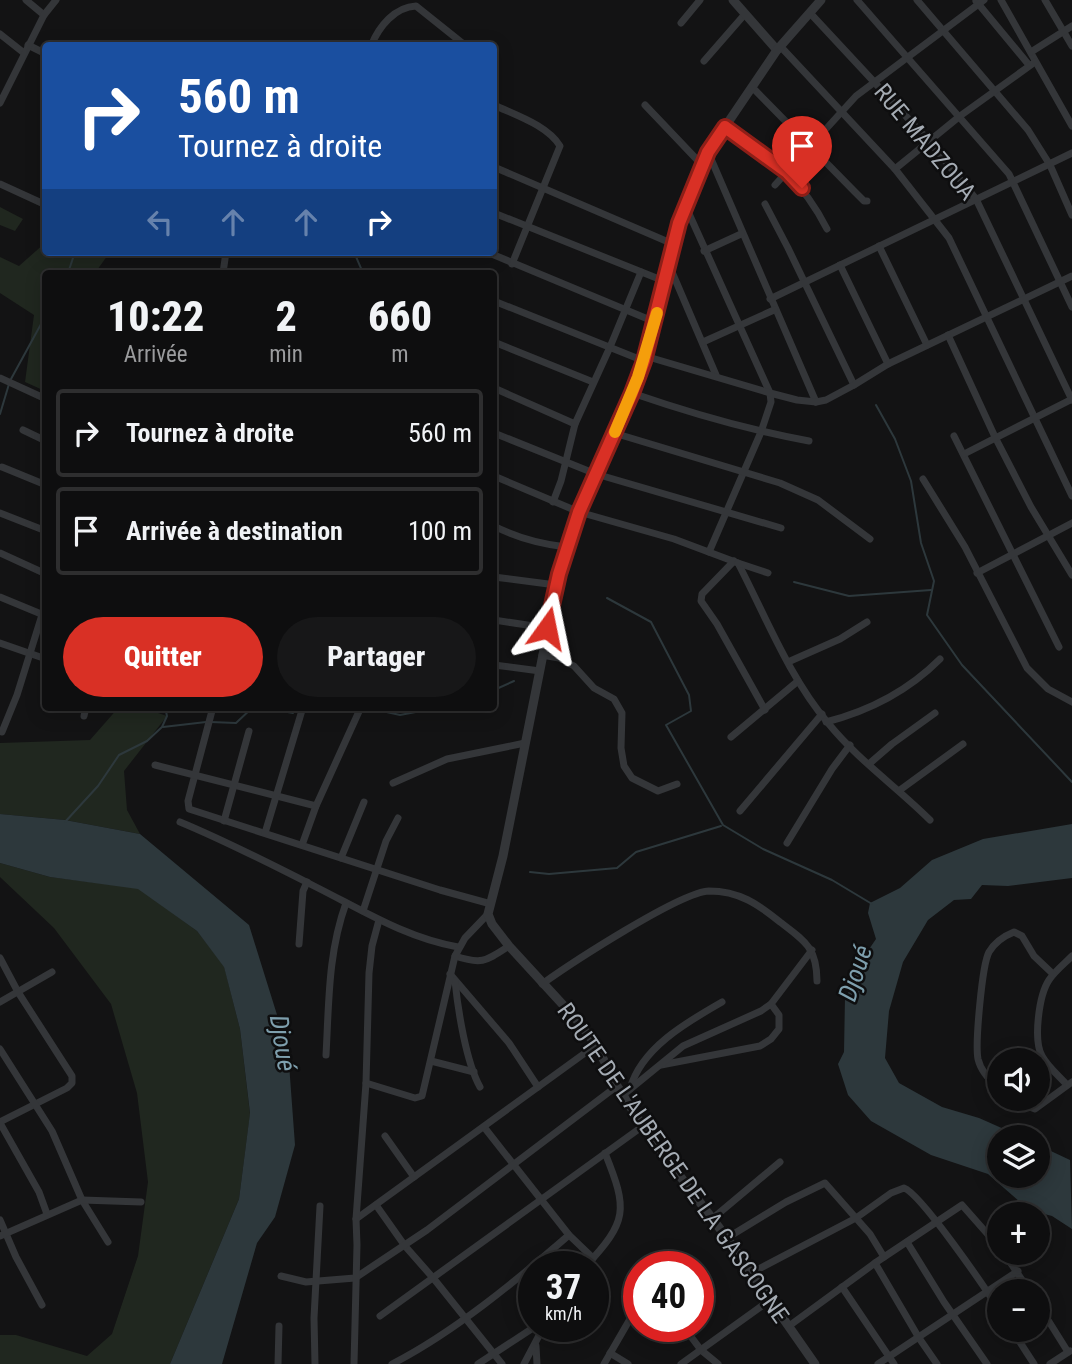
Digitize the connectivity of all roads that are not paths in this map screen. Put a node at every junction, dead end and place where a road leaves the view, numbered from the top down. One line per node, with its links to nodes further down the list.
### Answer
1 (26, 0): 13 (street)
2 (56, 0): 13 (street)
3 (700, 0): 14 (street)
4 (733, 0): 12 (street)
5 (821, 0): 11 (street)
6 (857, 0): 26 (street)
7 (917, 0): 16 (street)
8 (1001, 0): 24 (street)
9 (1045, 0): 17 (street)
10 (979, 1): 16 (street); 28 (street)
11 (810, 13): 23 (street); 29 (street, RUE MADZOUA)
12 (745, 14): 23 (street); 27 (street)
13 (44, 15): 22 (street)
14 (681, 23)
15 (1072, 26): 17 (street)
16 (943, 30): 26 (street); 31 (street)
17 (1063, 31): 21 (street); 24 (street)
18 (0, 34): 22 (street)
19 (373, 42): 20 (street)
20 (461, 42)
21 (1072, 46)
22 (26, 49): 25 (street); 32 (street)
23 (779, 49): 30 (street); 35 (street)
24 (1031, 52): 28 (street)
25 (42, 53)
26 (907, 56): 29 (street); 36 (street)
27 (704, 61)
28 (1032, 64): 31 (street); 37 (street)
29 (873, 80): 35 (street); 39 (street, RUE MADZOUA)
30 (752, 87): 38 (street); 40 (street)
31 (995, 92): 36 (street); 43 (street)
32 (1, 98)
33 (645, 105): 44 (street)
34 (497, 106): 51 (street)
35 (840, 112): 40 (street); 46 (street)
36 (960, 116): 39 (street); 48 (street)
37 (1072, 126)
38 (725, 127): 41 (street); 47 (street)
39 (929, 141): 46 (street); 52 (street, RUE MADZOUA)
40 (810, 146): 47 (street); 53 (street)
41 (708, 152): 44 (street); 62 (street)
42 (1072, 153): 43 (street)
43 (1049, 165): 48 (street); 58 (street)
44 (703, 166): 56 (street)
45 (497, 168): 51 (street)
46 (895, 169): 59 (street)
47 (787, 172): 50 (street); 61 (street)
48 (1013, 182): 52 (street); 74 (street)
49 (0, 184): 54 (street)
50 (775, 186)
51 (542, 190): 60 (street); 63 (street)
52 (976, 199): 59 (street); 76 (street, RUE MADZOUA)
53 (867, 201)
54 (42, 203)
55 (765, 204): 73 (street)
56 (686, 207): 63 (street); 65 (street)
57 (497, 214): 60 (street)
58 (1072, 215)
59 (933, 219): 64 (street); 81 (street)
60 (527, 227): 67 (street); 70 (street)
61 (827, 229)
62 (741, 234): 65 (street); 75 (street)
63 (673, 244): 68 (street)
64 (879, 246): 69 (street); 87 (street)
65 (704, 251): 83 (street)
66 (495, 256): 67 (street)
67 (512, 264): 79 (street)
68 (668, 265): 72 (street); 85 (street)
69 (840, 265): 73 (street); 90 (street)
70 (641, 272): 72 (street); 79 (street)
71 (1072, 276): 74 (street)
72 (664, 281): 82 (street)
73 (805, 282): 75 (street); 94 (street)
74 (1060, 282): 76 (street); 78 (street)
75 (770, 299): 80 (street)
76 (1024, 299): 81 (street); 99 (street, RUE MADZOUA)
77 (497, 302): 88 (street)
78 (1072, 307)
79 (626, 309): 82 (street); 88 (street)
80 (774, 310): 83 (street); 100 (street)
81 (988, 317): 84 (street); 101 (street)
82 (655, 322): 89 (street)
83 (738, 326): 85 (street); 97 (street)
84 (948, 335): 87 (street); 108 (street)
85 (703, 342): 91 (street)
86 (497, 343): 93 (street)
87 (927, 345): 90 (street)
88 (610, 347): 89 (street); 93 (street)
89 (644, 359): 91 (street); 96 (street)
90 (887, 364): 94 (street)
91 (716, 375): 97 (street)
92 (0, 378): 98 (street)
93 (593, 382): 102 (street)
94 (854, 385): 100 (street)
95 (497, 389): 102 (street)
96 (632, 393): 104 (street); 105 (street)
97 (770, 393): 100 (street); 104 (street)
98 (42, 397)
99 (1072, 400): 101 (street)
100 (816, 402)
101 (1034, 419): 108 (street); 119 (street)
102 (575, 424): 112 (street)
103 (23, 430): 109 (street)
104 (761, 432): 110 (street); 114 (street)
105 (614, 433): 114 (street); 115 (street)
106 (497, 434): 112 (street)
107 (954, 436): 111 (street)
108 (995, 437): 111 (street); 128 (street)
109 (42, 439)
110 (809, 441)
111 (964, 454): 133 (street)
112 (566, 463): 115 (street); 120 (street)
113 (2, 467): 118 (street)
114 (742, 472): 121 (street); 129 (street)
115 (596, 474): 121 (street); 122 (street)
116 (497, 477): 120 (street)
117 (923, 479): 137 (street)
118 (42, 483)
119 (1072, 496)
120 (553, 502): 122 (street)
121 (725, 511): 126 (street); 131 (street)
122 (579, 512): 130 (street); 131 (street)
123 (0, 513): 127 (street)
124 (1072, 523): 128 (street)
125 (497, 528): 130 (street)
126 (781, 528)
127 (42, 529)
128 (1046, 536): 133 (street); 138 (street)
129 (870, 539)
130 (566, 547): 140 (street)
131 (709, 552): 134 (street)
132 (0, 553): 135 (street)
133 (1013, 553): 137 (street); 148 (street)
134 (736, 562): 136 (street); 153 (street); 158 (street)
135 (42, 571)
136 (768, 573)
137 (977, 573): 157 (street)
138 (1072, 575)
139 (497, 577): 140 (street)
140 (556, 585): 146 (street)
141 (0, 597): 142 (street)
142 (42, 615)
143 (42, 618): 149 (street)
144 (497, 620): 146 (street)
145 (867, 622): 153 (street)
146 (547, 628): 150 (street)
147 (0, 643): 149 (street)
148 (1059, 647)
149 (30, 653): 151 (street); 166 (street)
150 (542, 654): 155 (street); 176 (street)
151 (42, 658)
152 (940, 659): 165 (street)
153 (788, 663): 156 (street)
154 (497, 665): 155 (street)
155 (540, 671): 169 (street)
156 (798, 681): 158 (street); 165 (street)
157 (1072, 702)
158 (765, 710): 168 (street)
159 (85, 711): 164 (street)
160 (212, 711): 174 (street)
161 (302, 711): 179 (street)
162 (359, 711): 181 (street)
163 (935, 713): 172 (street)
164 (84, 716)
165 (824, 718): 171 (street); 182 (street)
166 (2, 732)
167 (249, 732): 177 (street)
168 (731, 737)
169 (525, 743): 175 (street); 194 (street)
170 (963, 744): 178 (street)
171 (850, 746): 172 (street); 188 (street)
172 (869, 764): 178 (street)
173 (155, 765): 174 (street)
174 (195, 776): 177 (street); 185 (street)
175 (393, 783)
176 (677, 784)
177 (234, 786): 179 (street); 185 (street)
178 (900, 790): 184 (street)
179 (277, 796): 181 (street); 187 (street)
180 (364, 802): 190 (street)
181 (316, 806): 189 (street)
182 (740, 811)
183 (398, 818): 191 (street)
184 (930, 820)
185 (224, 821): 187 (street)
186 (180, 822): 192 (street)
187 (265, 834): 189 (street)
188 (787, 843)
189 (302, 845): 190 (street)
190 (341, 858): 191 (street)
191 (377, 869): 194 (street); 195 (street)
192 (307, 882): 193 (street); 197 (street)
193 (346, 902): 195 (street); 215 (street)
194 (489, 909): 198 (street, ROUTE DE L'AUBERGE DE LA GASCOGNE); 199 (street)
195 (363, 911): 196 (street)
196 (379, 920): 199 (street); 220 (street)
197 (299, 944)
198 (509, 946): 201 (street); 208 (street, ROUTE DE L'AUBERGE DE LA GASCOGNE)
199 (458, 947): 201 (street)
200 (812, 950): 207 (street); 208 (street); 212 (street)
201 (455, 956): 206 (street)
202 (1072, 956): 205 (street)
203 (0, 958): 209 (street)
204 (52, 972): 209 (street)
205 (1053, 974): 219 (street); 221 (street)
206 (453, 977): 216 (street); 218 (street); 224 (street)
207 (817, 981)
208 (542, 984): 213 (street, ROUTE DE L'AUBERGE DE LA GASCOGNE)
209 (19, 992): 210 (street); 227 (street)
210 (0, 1002)
211 (722, 1002): 225 (street)
212 (771, 1004): 217 (street); 217 (street)
213 (596, 1045): 222 (street, ROUTE DE L'AUBERGE DE LA GASCOGNE); 224 (street)
214 (0, 1049): 227 (street)
215 (326, 1055)
216 (431, 1061): 218 (street); 220 (street)
217 (660, 1065): 225 (street)
218 (474, 1072): 223 (street)
219 (987, 1077)
220 (366, 1083): 243 (street)
221 (1070, 1084): 226 (street)
222 (617, 1086): 225 (street, ROUTE DE L'AUBERGE DE LA GASCOGNE); 234 (street)
223 (480, 1087)
224 (538, 1087): 230 (street)
225 (626, 1093): 229 (street, ROUTE DE L'AUBERGE DE LA GASCOGNE)
226 (1050, 1098)
227 (36, 1104): 228 (street); 236 (street)
228 (0, 1122): 241 (street)
229 (643, 1126): 232 (street); 244 (street, ROUTE DE L'AUBERGE DE LA GASCOGNE)
230 (484, 1127): 234 (street); 235 (street)
231 (386, 1136): 235 (street)
232 (605, 1153): 237 (street); 255 (street)
233 (780, 1162): 244 (street)
234 (513, 1165): 237 (street); 253 (street)
235 (414, 1177): 239 (street)
236 (82, 1200): 238 (street); 241 (street); 251 (street)
237 (542, 1201): 249 (street); 263 (street)
238 (141, 1202)
239 (376, 1205): 243 (street); 253 (street)
240 (320, 1206): 266 (street)
241 (47, 1214): 248 (street)
242 (856, 1218): 246 (street); 250 (street); 256 (street); 260 (street)
243 (356, 1219): 262 (street)
244 (712, 1219): 250 (street, ROUTE DE L'AUBERGE DE LA GASCOGNE)
245 (0, 1220): 248 (street)
246 (936, 1223): 247 (street); 252 (street); 268 (street)
247 (987, 1233)
248 (3, 1235): 270 (street)
249 (569, 1235): 254 (street); 273 (street)
250 (727, 1238): 260 (street, ROUTE DE L'AUBERGE DE LA GASCOGNE)
251 (108, 1242)
252 (907, 1242): 256 (street); 271 (street)
253 (405, 1246): 262 (street); 263 (street)
254 (586, 1251)
255 (598, 1251)
256 (884, 1257): 257 (street)
257 (875, 1263): 267 (street); 279 (street)
258 (1013, 1265): 259 (street)
259 (1018, 1271): 264 (street); 265 (street)
260 (751, 1273): 269 (street, ROUTE DE L'AUBERGE DE LA GASCOGNE)
261 (281, 1276): 266 (street)
262 (355, 1278): 266 (street); 291 (street)
263 (434, 1279): 272 (street); 273 (street)
264 (1006, 1279)
265 (1023, 1279)
266 (315, 1281): 290 (street)
267 (842, 1287): 276 (street); 288 (street)
268 (987, 1291): 271 (street)
269 (770, 1300): 276 (street, ROUTE DE L'AUBERGE DE LA GASCOGNE); 284 (street)
270 (42, 1306)
271 (953, 1313): 279 (street); 304 (street)
272 (380, 1316)
273 (464, 1318): 287 (street); 292 (street)
274 (1050, 1322): 285 (street)
275 (279, 1326): 289 (street)
276 (789, 1326): 301 (street, ROUTE DE L'AUBERGE DE LA GASCOGNE)
277 (623, 1331): 286 (street)
278 (518, 1338): 287 (street)
279 (919, 1338): 288 (street); 303 (street)
280 (538, 1342): 283 (street)
281 (695, 1342): 284 (street)
282 (1020, 1342): 305 (street)
283 (536, 1346): 295 (street); 296 (street)
284 (701, 1350): 299 (street); 300 (street)
285 (1070, 1351): 306 (street)
286 (610, 1353): 297 (street); 298 (street)
287 (493, 1354): 293 (street); 294 (street)
288 (891, 1360): 302 (street)
289 (278, 1364)
290 (316, 1364)
291 (354, 1364)
292 (392, 1364)
293 (478, 1364)
294 (502, 1364)
295 (524, 1364)
296 (537, 1364)
297 (604, 1364)
298 (628, 1364)
299 (681, 1364)
300 (718, 1364)
301 (816, 1364)
302 (878, 1364)
303 (937, 1364)
304 (987, 1364)
305 (1034, 1364)
306 (1050, 1364)

